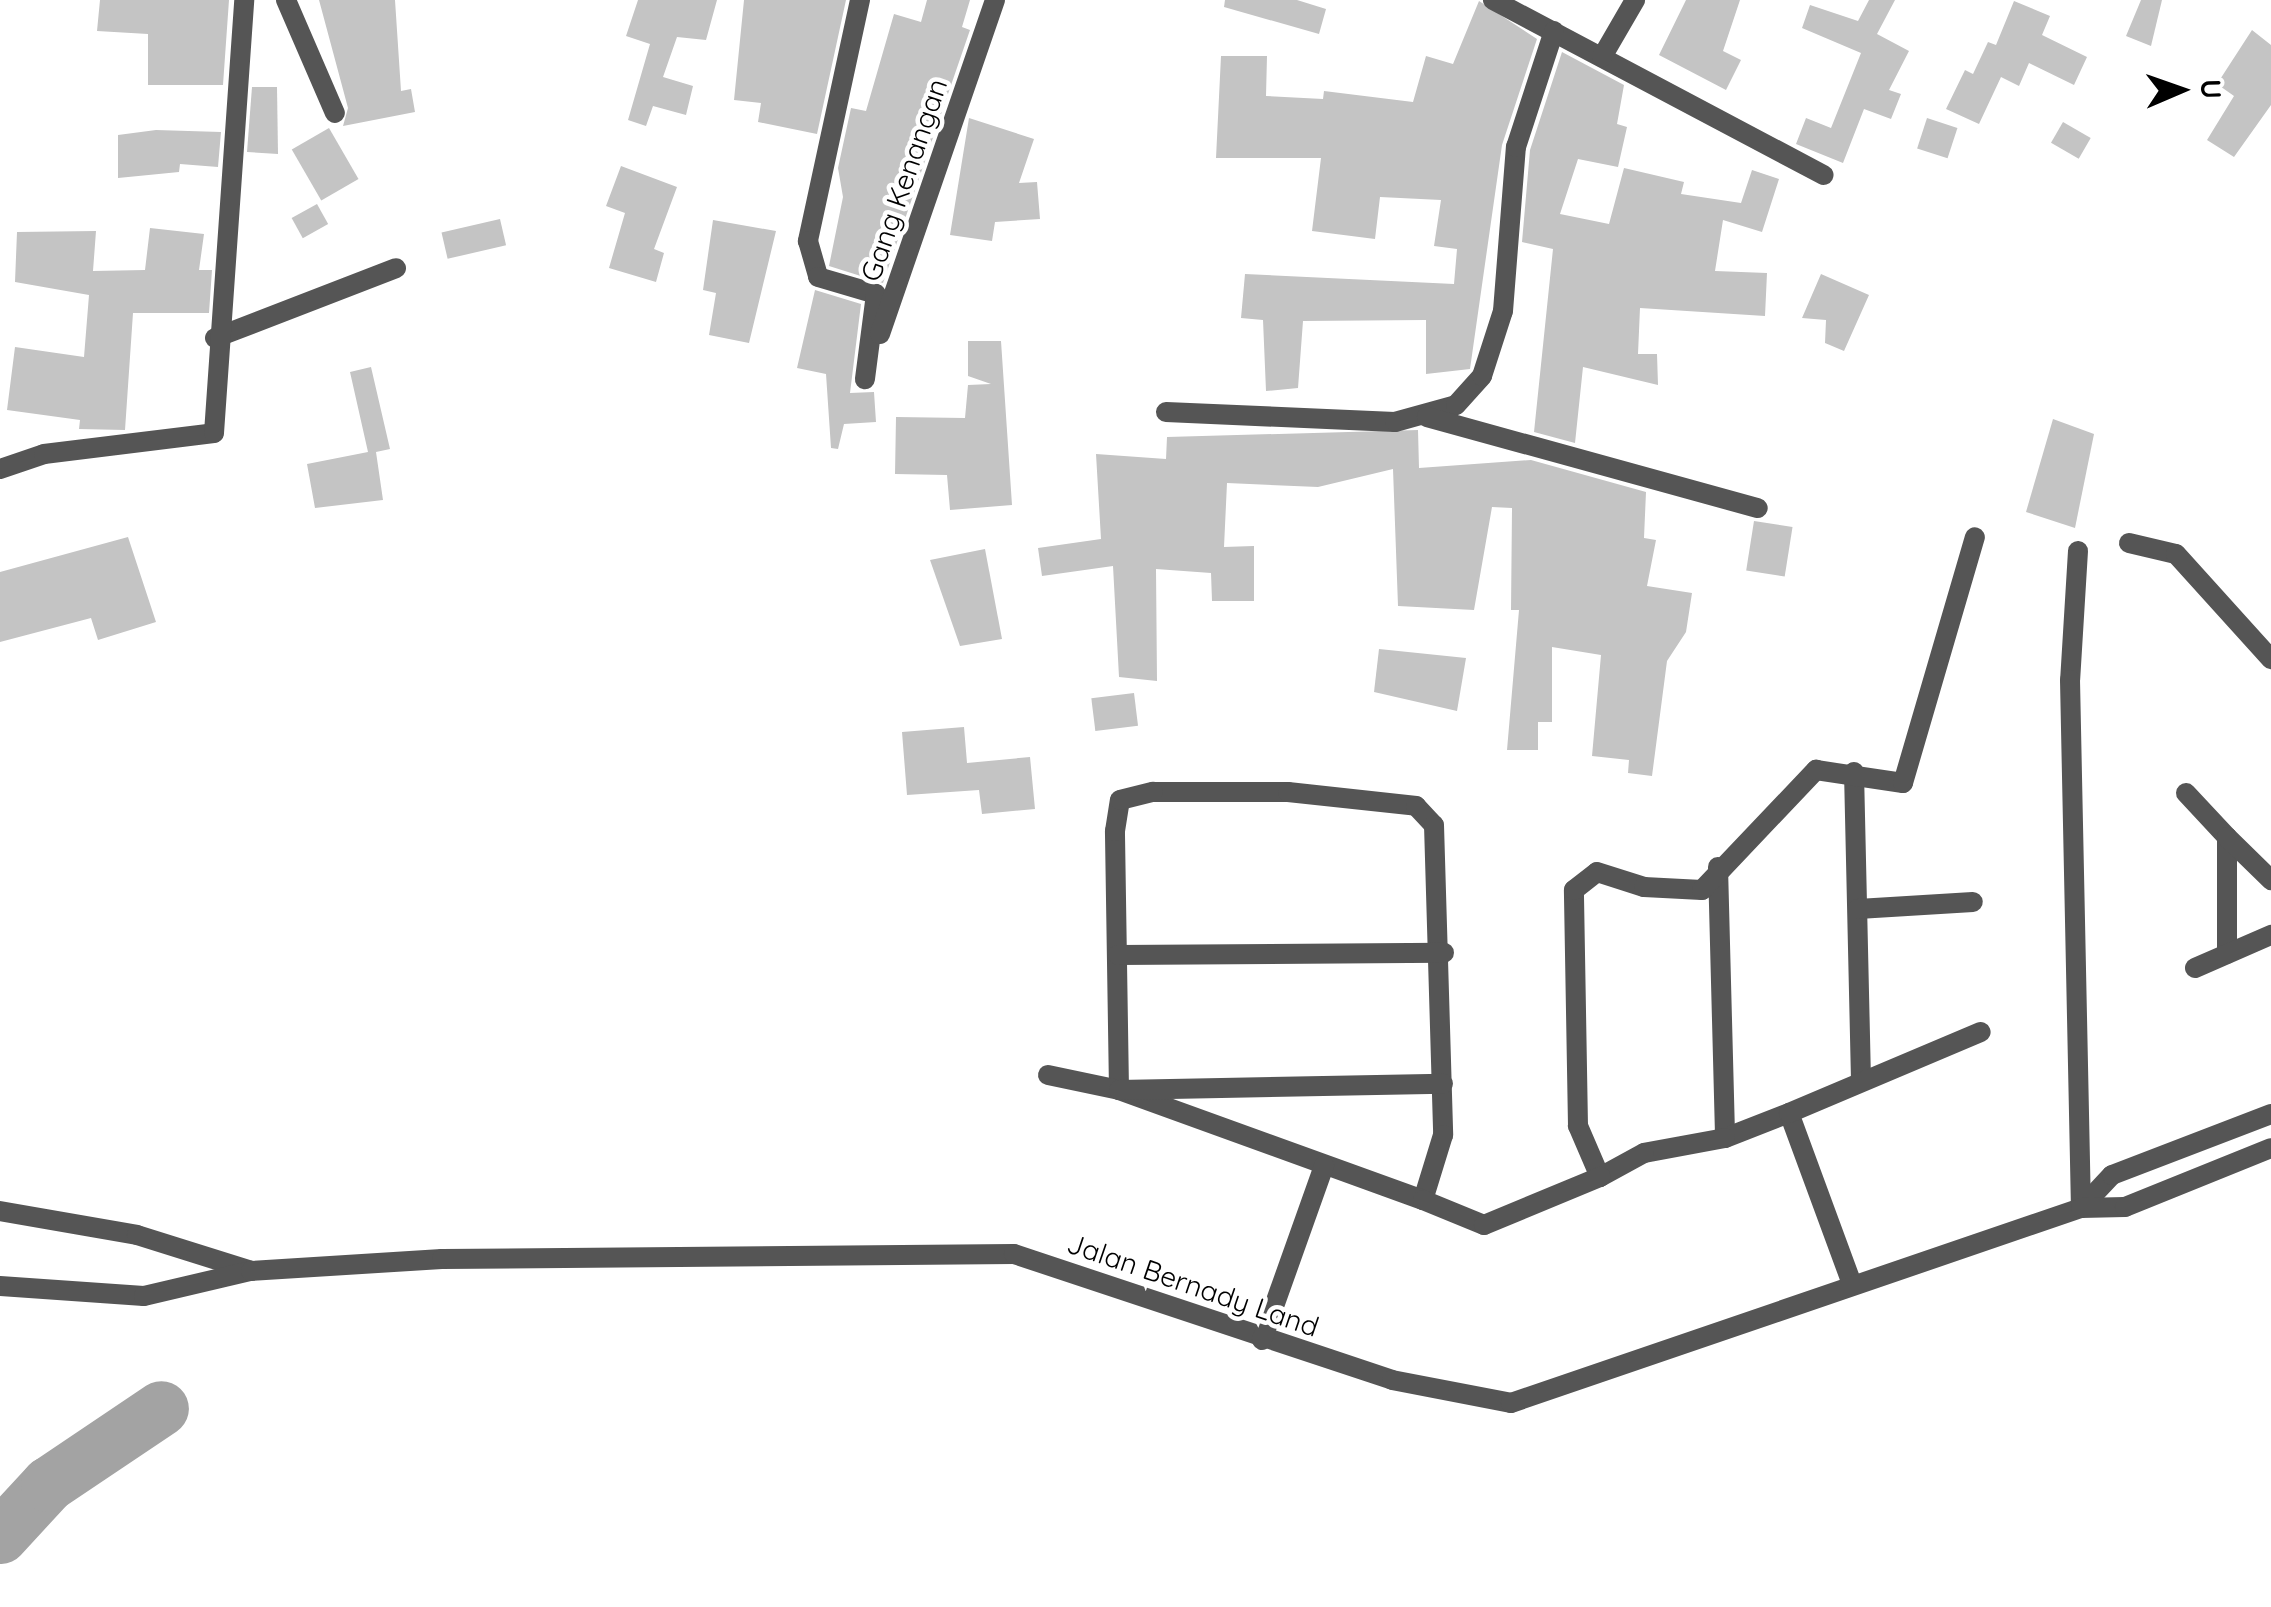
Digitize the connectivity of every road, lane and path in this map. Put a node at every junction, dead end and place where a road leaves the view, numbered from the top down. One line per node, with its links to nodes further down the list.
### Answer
1 (244, 0): 12 (street)
2 (286, 0): 9 (street)
3 (860, 0): 4 (street, Gang Kenangan)
4 (995, 0)
5 (1493, 0): 7 (street)
6 (1635, 0): 8 (street)
7 (1554, 32): 8 (street); 14 (street)
8 (1602, 56): 10 (street)
9 (335, 113)
10 (1824, 175)
11 (396, 268): 12 (street)
12 (216, 338): 15 (street)
13 (1166, 412): 14 (street)
14 (1428, 417): 16 (street)
15 (0, 469)
16 (1758, 508)
17 (1974, 536): 21 (street)
18 (2130, 542): 20 (street)
19 (2078, 551): 45 (street)
20 (2271, 659)
21 (1854, 772): 24 (street); 27 (street)
22 (2186, 793): 23 (street)
23 (2227, 837): 25 (street); 30 (street)
24 (1718, 866): 40 (street); 43 (street)
25 (2271, 880)
26 (1974, 902): 27 (street)
27 (1858, 909): 35 (street)
28 (2271, 935): 30 (street)
29 (1444, 953): 31 (street); 31 (street); 36 (street)
30 (2227, 954): 32 (street)
31 (1118, 955): 37 (street)
32 (2195, 968)
33 (1982, 1032): 35 (street)
34 (1048, 1075): 37 (street)
35 (1861, 1080): 38 (street)
36 (1443, 1084): 37 (street); 44 (street)
37 (1119, 1090): 42 (street)
38 (1789, 1113): 40 (street); 48 (street)
39 (2271, 1114): 45 (street, Jalan Bernady Land)
40 (1724, 1138): 43 (street)
41 (2271, 1148): 45 (street, Jalan Bernady Land)
42 (1324, 1166): 44 (street); 50 (street)
43 (1600, 1177): 44 (street)
44 (1424, 1200)
45 (2081, 1208): 48 (street, Jalan Bernady Land)
46 (0, 1210): 47 (street, Jalan Bernady Land)
47 (250, 1271): 49 (street, Jalan Bernady Land); 50 (street, Jalan Bernady Land)
48 (1852, 1284): 50 (street, Jalan Bernady Land)
49 (0, 1286)
50 (1262, 1340)

